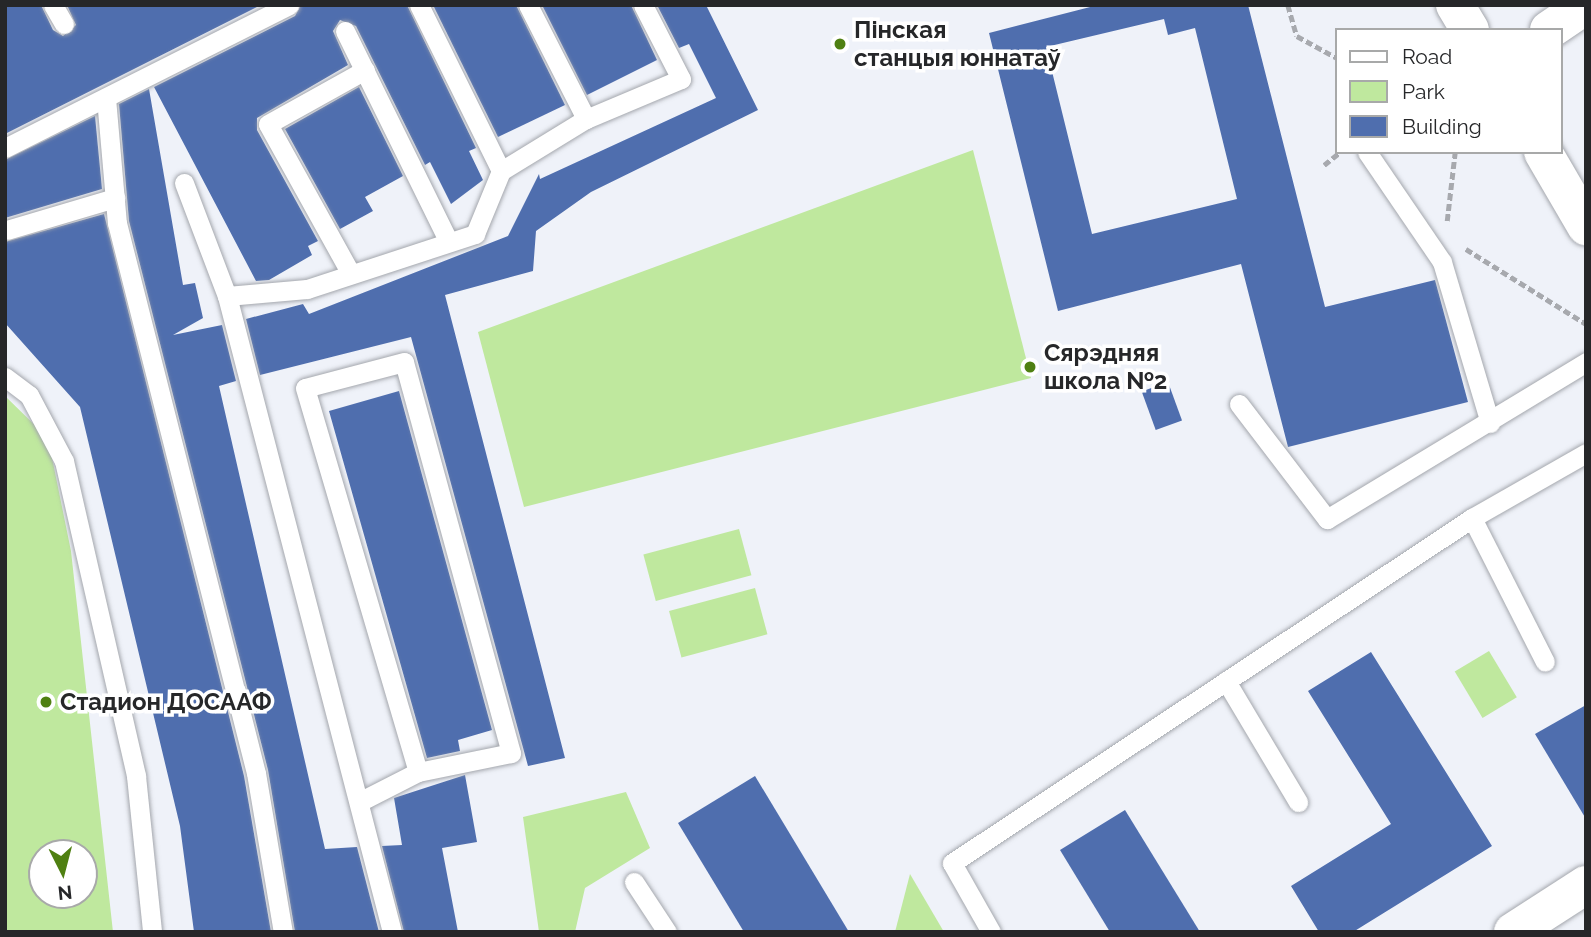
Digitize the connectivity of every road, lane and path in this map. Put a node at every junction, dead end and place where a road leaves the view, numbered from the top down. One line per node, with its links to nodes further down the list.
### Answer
1 (52, 5): 9 (lane)
2 (289, 5): 15 (lane)
3 (419, 5): 23 (lane)
4 (528, 5): 16 (lane)
5 (643, 5): 16 (lane)
6 (1288, 5): 13 (path)
7 (1455, 5): 10 (street)
8 (1586, 5): 11 (street)
9 (64, 24)
10 (1469, 28)
11 (1552, 28)
12 (345, 31): 14 (lane)
13 (1336, 57)
14 (365, 70): 29 (lane); 31 (lane)
15 (106, 98): 17 (lane); 25 (lane)
16 (586, 119): 23 (lane)
17 (5, 148)
18 (1338, 154): 22 (path)
19 (1368, 154): 30 (lane)
20 (1455, 154): 28 (path)
21 (1544, 154): 26 (street)
22 (1324, 165)
23 (501, 171): 29 (lane)
24 (184, 183): 32 (lane)
25 (115, 198): 27 (lane); 48 (lane)
26 (1586, 226)
27 (7, 230)
28 (1445, 236): 30 (path); 33 (path)
29 (449, 242): 31 (lane)
30 (1442, 262): 37 (lane)
31 (351, 274): 32 (lane)
32 (227, 296): 43 (lane)
33 (1586, 324)
34 (1586, 362): 37 (lane)
35 (5, 377): 47 (lane)
36 (1240, 404): 37 (lane)
37 (1490, 423)
38 (1586, 453): 39 (lane)
39 (1472, 518): 40 (lane); 41 (lane)
40 (1545, 662)
41 (1226, 681): 44 (lane); 51 (lane)
42 (418, 772): 42 (lane); 43 (lane)
43 (359, 802): 49 (lane)
44 (1298, 803)
45 (634, 882): 50 (lane)
46 (1586, 885): 52 (street)
47 (152, 932)
48 (283, 932)
49 (392, 932)
50 (667, 932)
51 (991, 932)
52 (1513, 932)

